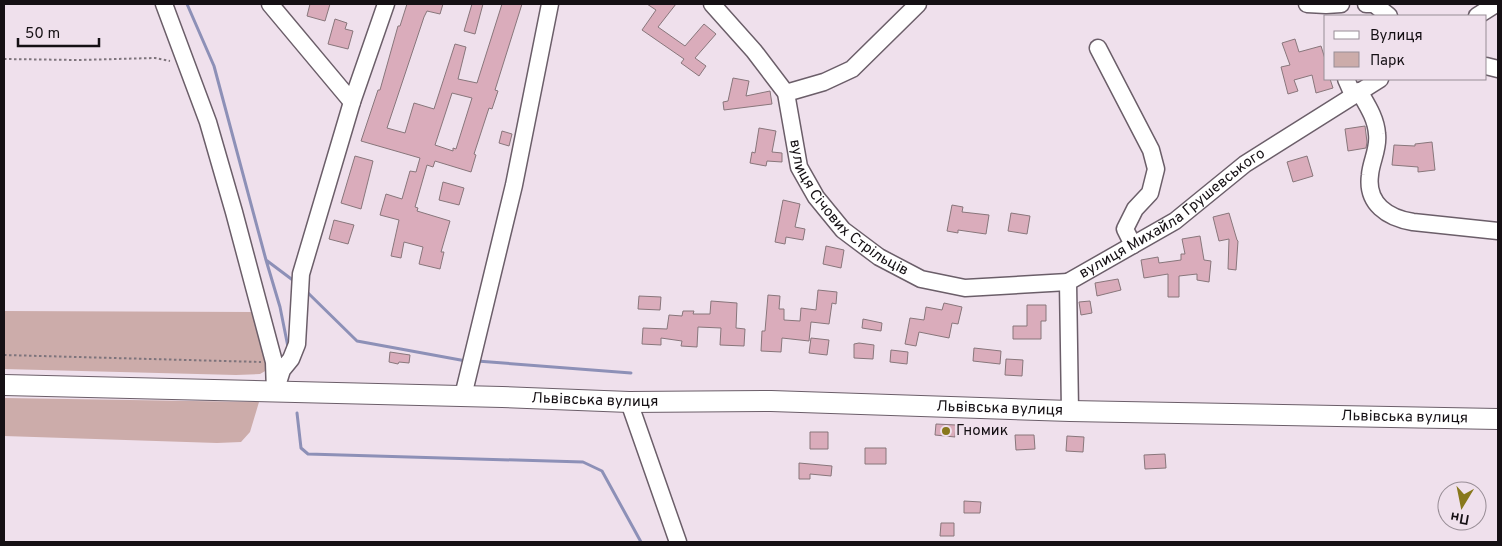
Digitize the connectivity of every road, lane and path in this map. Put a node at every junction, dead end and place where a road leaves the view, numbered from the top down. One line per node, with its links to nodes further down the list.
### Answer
1 (164, 4): 15 (street)
2 (270, 4): 20 (street)
3 (386, 4): 20 (street)
4 (550, 4): 28 (street)
5 (712, 4): 18 (street, вулиця Січових Стрільців)
6 (918, 4): 18 (street)
7 (1307, 4): 8 (street)
8 (1341, 4)
9 (1366, 4): 11 (street)
10 (1496, 4): 12 (street)
11 (1388, 15)
12 (1479, 15)
13 (1098, 48): 22 (street)
14 (4, 59): 15 (path)
15 (187, 64): 25 (street)
16 (1347, 80): 19 (street)
17 (1378, 80): 19 (street, вулиця Михайла Грушевського)
18 (786, 93): 23 (street, вулиця Січових Стрільців)
19 (1356, 93): 21 (street); 22 (street, вулиця Михайла Грушевського)
20 (352, 102): 27 (street)
21 (1498, 231)
22 (1133, 245): 23 (street, вулиця Михайла Грушевського)
23 (1068, 282): 30 (street, вулиця Михайла Грушевського)
24 (4, 356): 25 (path)
25 (274, 362): 27 (street)
26 (4, 385): 27 (main road, Львівська вулиця)
27 (275, 392): 28 (main road, Львівська вулиця)
28 (463, 396): 29 (main road, Львівська вулиця)
29 (629, 402): 30 (main road, Львівська вулиця); 32 (street)
30 (1070, 411): 31 (main road, Львівська вулиця)
31 (1498, 420)
32 (678, 542)

